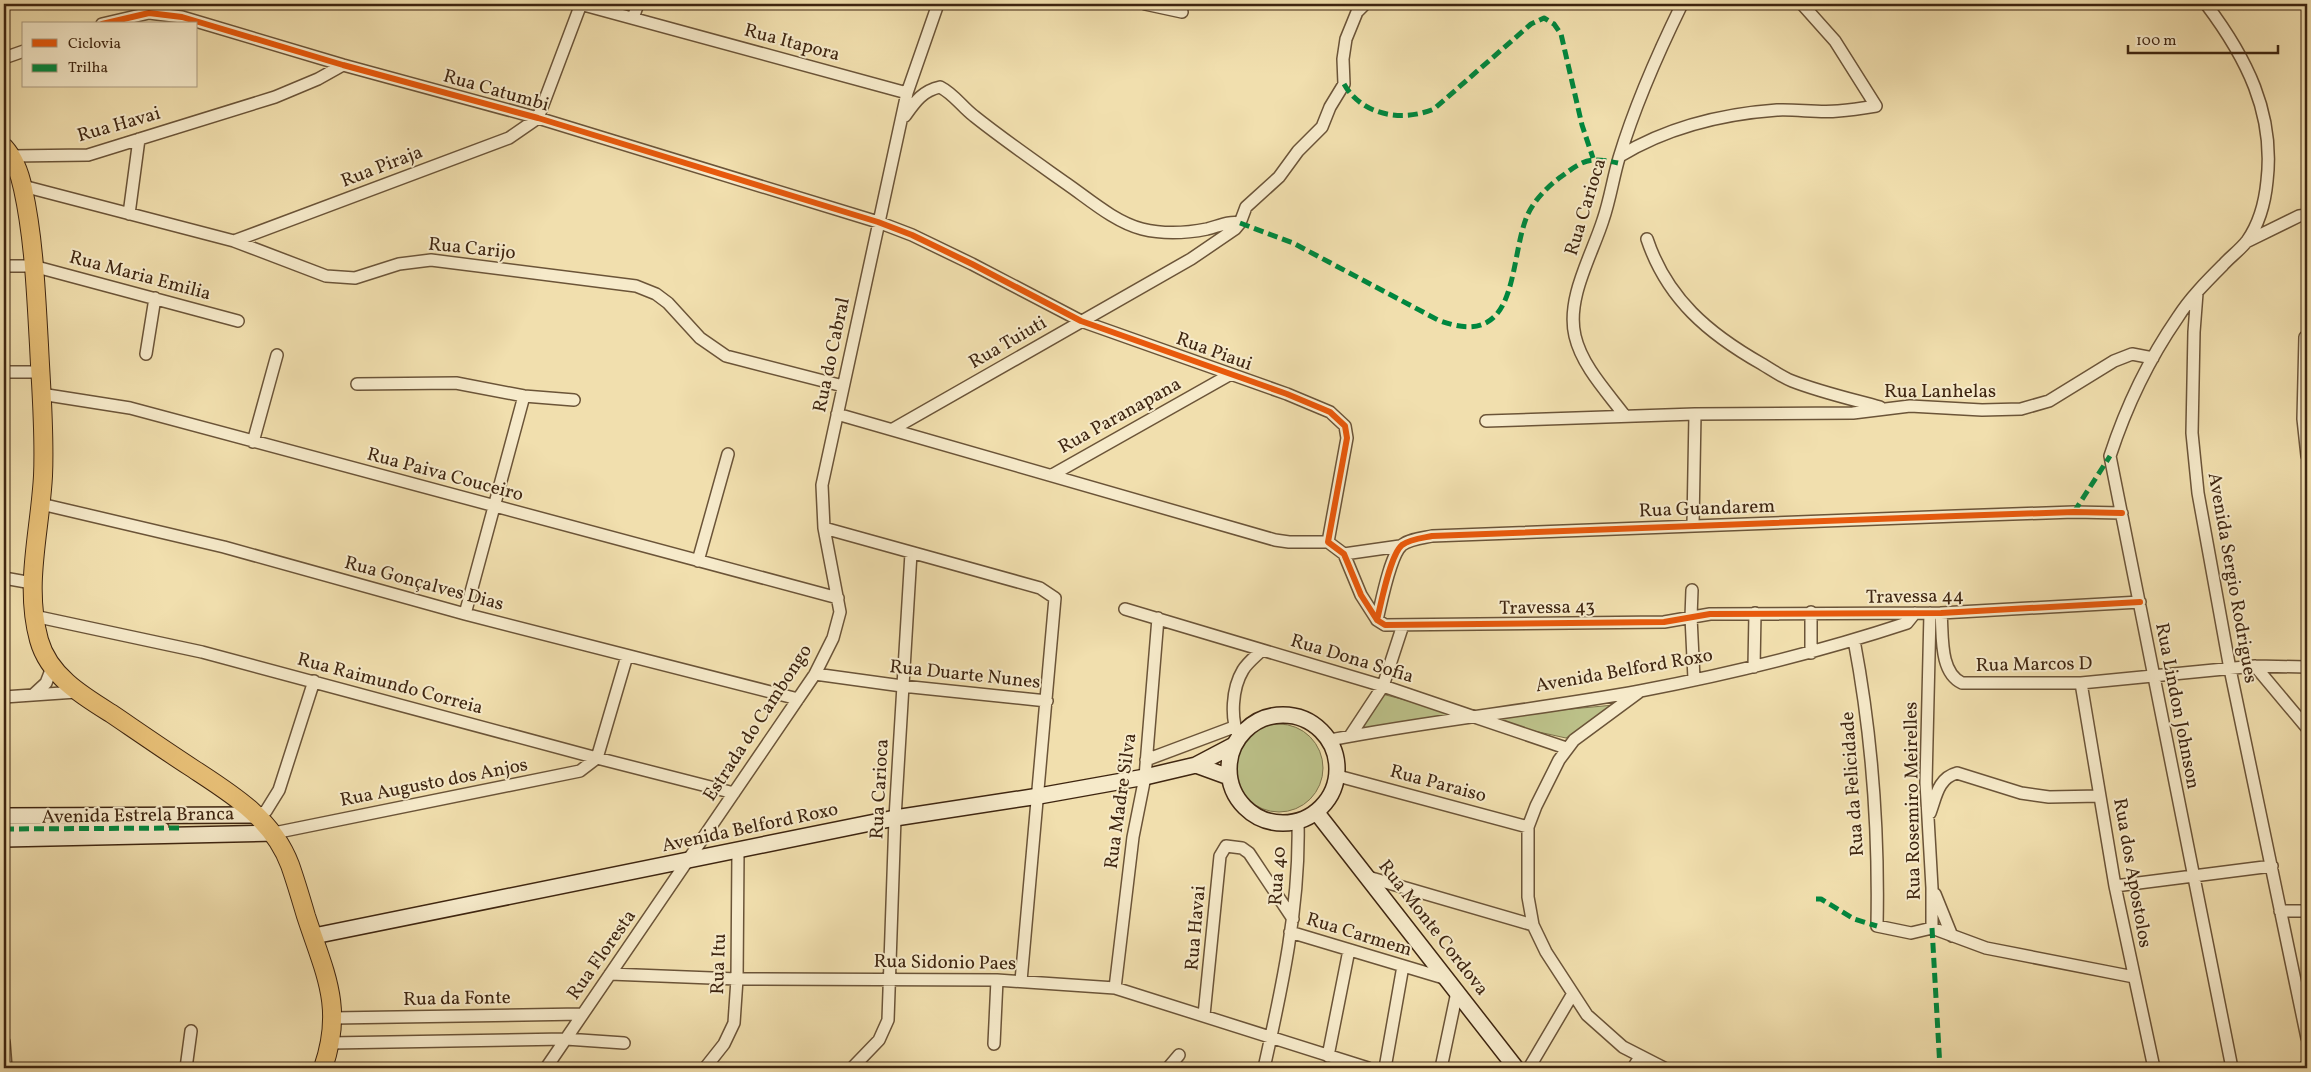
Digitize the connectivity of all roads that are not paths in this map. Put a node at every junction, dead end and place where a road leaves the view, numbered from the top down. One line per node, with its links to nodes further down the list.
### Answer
1 (163, 4): 12 (street)
2 (581, 4): 13 (street, Rua Itapora); 19 (street)
3 (638, 4): 13 (street)
4 (938, 4): 18 (street, Rua do Cabral)
5 (1145, 4): 11 (street)
6 (1365, 4): 28 (street, Rua Tuiuti)
7 (1682, 4): 23 (street, Rua Carioca)
8 (1802, 4): 23 (street)
9 (2206, 4): 31 (street)
10 (151, 8): 12 (street, Rua Catumbi); 14 (street, Rua Catumbi)
11 (1182, 12)
12 (171, 15): 17 (street, Rua Catumbi)
13 (633, 18): 18 (street, Rua Itapora)
14 (108, 22)
15 (22, 52): 16 (street)
16 (4, 58)
17 (343, 65): 19 (street, Rua Catumbi); 21 (street, Rua Havai)
18 (907, 93): 20 (street, Rua do Cabral)
19 (538, 118): 27 (street, Rua Catumbi); 30 (street, Rua Piraja)
20 (900, 125): 27 (street, Rua do Cabral); 28 (street)
21 (139, 139): 22 (street, Rua Havai); 25 (street)
22 (8, 151): 24 (main road)
23 (1620, 156): 53 (street, Rua Carioca)
24 (23, 186): 25 (street, Rua Carijo); 33 (main road)
25 (129, 214): 30 (street, Rua Carijo)
26 (2307, 215): 31 (street)
27 (878, 222): 37 (street, Rua Piaui); 46 (street, Rua do Cabral)
28 (1240, 223): 37 (street, Rua Tuiuti)
29 (1647, 239): 50 (street)
30 (234, 242): 46 (street, Rua Carijo)
31 (2246, 242): 34 (street)
32 (4, 266): 33 (street, Rua Maria Emilia)
33 (33, 266): 35 (street, Rua Maria Emilia); 43 (main road)
34 (2197, 293): 41 (street); 96 (street, Avenida Sergio Rodrigues)
35 (155, 298): 36 (street, Rua Maria Emilia); 39 (street)
36 (238, 321)
37 (1081, 321): 44 (street, Rua Piaui); 56 (street, Rua Tuiuti)
38 (2305, 336): 54 (street)
39 (146, 354)
40 (276, 356): 57 (street)
41 (2153, 358): 50 (street, Rua Lanhelas); 63 (street, Rua Lindon Johnson)
42 (4, 372): 43 (street)
43 (40, 372): 47 (main road)
44 (1231, 374): 60 (street, Rua Paranapana); 66 (street, Rua Piaui)
45 (357, 384): 48 (street)
46 (843, 386): 51 (street, Rua do Cabral)
47 (41, 394): 57 (street, Rua Paiva Couceiro); 61 (main road)
48 (524, 396): 49 (street); 62 (street)
49 (574, 400)
50 (1881, 408): 52 (street, Rua Lanhelas)
51 (837, 414): 56 (street); 65 (street, Rua do Cabral)
52 (1695, 414): 53 (street, Rua Lanhelas); 64 (street)
53 (1625, 416): 55 (street, Rua Lanhelas)
54 (2305, 419): 59 (street)
55 (1486, 422)
56 (894, 429): 60 (street)
57 (253, 442): 62 (street, Rua Paiva Couceiro)
58 (728, 454): 70 (street)
59 (2307, 456)
60 (1052, 475): 66 (street)
61 (41, 504): 72 (main road); 81 (street, Rua Gonçalves Dias)
62 (492, 506): 70 (street, Rua Paiva Couceiro); 81 (street)
63 (2122, 513): 64 (street, Rua Guandarem); 75 (street, Rua Lindon Johnson)
64 (1693, 524): 67 (street, Rua Guandarem)
65 (824, 528): 68 (street); 74 (street, Rua do Cabral)
66 (1328, 542): 69 (street)
67 (1400, 546): 69 (street); 85 (street)
68 (911, 553): 102 (street, Rua Carioca); 109 (street)
69 (1344, 554): 85 (street)
70 (698, 561): 74 (street, Rua Paiva Couceiro)
71 (4, 578): 72 (street)
72 (32, 583): 82 (main road)
73 (1692, 590): 83 (street)
74 (838, 598): 87 (street, Rua do Cabral)
75 (2140, 602): 80 (street, Travessa 44); 98 (street, Rua Lindon Johnson)
76 (1126, 609): 84 (street, Rua Dona Sofia)
77 (1811, 612): 78 (street, Travessa 44); 79 (street, Travessa 44); 90 (street)
78 (1755, 613): 83 (street, Travessa 44); 94 (street)
79 (1915, 613): 80 (street, Travessa 44); 88 (street, Avenida Belford Roxo)
80 (1936, 613): 101 (street, Rua Marcos D); 129 (street, Rua Rosemiro Meirelles)
81 (465, 614): 91 (street, Rua Gonçalves Dias)
82 (34, 616): 92 (main road); 100 (street, Rua Raimundo Correia)
83 (1691, 617): 86 (street, Travessa 43); 99 (street)
84 (1158, 618): 89 (street, Rua Dona Sofia); 117 (street, Rua Madre Silva)
85 (1377, 620): 86 (street)
86 (1403, 625): 103 (street)
87 (838, 627): 97 (street, Estrada do Cambongo)
88 (1854, 640): 90 (street, Avenida Belford Roxo); 147 (street, Rua da Felicidade)
89 (1262, 650): 103 (street, Rua Dona Sofia); 112 (street)
90 (1812, 653): 94 (street, Avenida Belford Roxo)
91 (627, 656): 108 (street, Rua Gonçalves Dias); 116 (street)
92 (53, 666): 105 (main road); 106 (street)
93 (2255, 666): 95 (street, Rua Marcos D); 96 (street, Rua Marcos D); 111 (street)
94 (1754, 667): 99 (street, Avenida Belford Roxo)
95 (2307, 667)
96 (2230, 669): 98 (street, Rua Marcos D); 138 (street, Avenida Sergio Rodrigues)
97 (814, 674): 102 (street, Rua Duarte Nunes); 108 (street, Estrada do Cambongo)
98 (2154, 676): 101 (street, Rua Marcos D); 140 (street, Rua Lindon Johnson)
99 (1694, 679): 104 (street, Avenida Belford Roxo)
100 (314, 681): 116 (street, Rua Raimundo Correia); 126 (street)
101 (2081, 683): 124 (street, Rua dos Apostolos)
102 (902, 686): 109 (street, Rua Duarte Nunes); 128 (street, Rua Carioca)
103 (1383, 686): 110 (street, Rua Dona Sofia); 113 (street)
104 (1640, 691): 110 (street, Avenida Belford Roxo); 115 (street)
105 (76, 692): 106 (street); 126 (main road)
106 (32, 695): 107 (street)
107 (4, 697)
108 (798, 699): 122 (street, Estrada do Cambongo)
109 (1047, 700): 123 (street, Rua Duarte Nunes)
110 (1470, 717): 113 (street, Avenida Belford Roxo); 115 (street, Rua Dona Sofia)
111 (2307, 728)
112 (1236, 736): 114 (street, Avenida Belford Roxo); 117 (street); 118 (street, Avenida Belford Roxo); 119 (street)
113 (1350, 736): 114 (street, Avenida Belford Roxo)
114 (1330, 740): 120 (street, Avenida Belford Roxo)
115 (1566, 748): 131 (street)
116 (597, 758): 122 (street, Rua Raimundo Correia); 134 (street, Rua Augusto dos Anjos)
117 (1146, 760): 121 (street, Rua Madre Silva)
118 (1196, 765): 119 (street); 121 (street, Avenida Belford Roxo)
119 (1229, 776): 130 (street, Avenida Belford Roxo)
120 (1338, 776): 125 (street, Avenida Belford Roxo); 131 (street, Rua Paraiso)
121 (1145, 777): 123 (street, Avenida Belford Roxo); 160 (street, Rua Madre Silva)
122 (734, 793): 137 (street, Estrada do Cambongo)
123 (1039, 796): 128 (street, Avenida Belford Roxo); 159 (street, Rua Duarte Nunes)
124 (2100, 796): 129 (street); 141 (street, Rua dos Apostolos)
125 (1317, 813): 130 (street, Avenida Belford Roxo); 139 (street, Rua Monte Cordova)
126 (257, 815): 127 (street, Avenida Estrela Branca); 134 (main road)
127 (4, 816)
128 (895, 818): 136 (street, Avenida Belford Roxo); 156 (street, Rua Carioca)
129 (1929, 818): 142 (street, Rua Rosemiro Meirelles)
130 (1298, 823): 145 (street, Rua 40)
131 (1528, 827): 146 (street)
132 (182, 828): 133 (street)
133 (4, 829)
134 (274, 833): 135 (street, Avenida Estrela Branca); 149 (main road)
135 (4, 839)
136 (738, 852): 137 (street, Avenida Belford Roxo); 155 (street, Rua Itu)
137 (687, 862): 149 (street, Avenida Belford Roxo); 153 (street, Rua Floresta)
138 (2272, 866): 140 (street); 143 (street, Avenida Sergio Rodrigues)
139 (1368, 877): 146 (street); 157 (street, Rua Monte Cordova)
140 (2192, 877): 141 (street); 194 (street, Rua Lindon Johnson)
141 (2115, 886): 154 (street, Rua dos Apostolos)
142 (1932, 888): 147 (street, Rua Rosemiro Meirelles); 150 (street)
143 (2280, 911): 144 (street); 168 (street, Avenida Sergio Rodrigues)
144 (2307, 911)
145 (1293, 919): 148 (street, Rua 40); 164 (street, Rua Havai)
146 (1534, 925): 162 (street)
147 (1932, 928): 150 (street)
148 (1290, 932): 151 (street, Rua Carmem); 167 (street)
149 (314, 936): 165 (main road)
150 (1952, 936): 154 (street)
151 (1349, 950): 152 (street, Rua Carmem); 175 (street)
152 (1403, 966): 157 (street, Rua Carmem); 187 (street)
153 (610, 974): 155 (street, Rua Sidonio Paes); 163 (street, Rua Floresta)
154 (2134, 977): 193 (street, Rua dos Apostolos)
155 (737, 979): 156 (street, Rua Sidonio Paes); 182 (street, Rua Itu)
156 (891, 979): 158 (street, Rua Sidonio Paes); 183 (street, Rua Carioca)
157 (1447, 979): 161 (street, Rua Monte Cordova)
158 (997, 980): 159 (street, Rua Sidonio Paes); 173 (street)
159 (1021, 981): 160 (street, Rua Sidonio Paes)
160 (1114, 988): 164 (street, Rua Sidonio Paes)
161 (1457, 992): 188 (street); 189 (street, Rua Monte Cordova)
162 (1572, 995): 176 (street); 190 (street)
163 (582, 1014): 165 (street, Rua da Fonte); 169 (street, Rua Floresta)
164 (1204, 1015): 167 (street, Rua Sidonio Paes)
165 (333, 1018): 171 (main road)
166 (191, 1031): 179 (street)
167 (1270, 1038): 175 (street, Rua Sidonio Paes); 185 (street)
168 (2307, 1038)
169 (566, 1039): 171 (street); 172 (street); 181 (street, Rua Floresta)
170 (4, 1042): 178 (street)
171 (330, 1043): 180 (main road)
172 (624, 1043)
173 (994, 1044)
174 (1178, 1055): 184 (street)
175 (1328, 1056): 186 (street, Rua Sidonio Paes)
176 (1640, 1057): 191 (street); 192 (street)
177 (2307, 1065): 195 (street)
178 (6, 1068)
179 (186, 1068)
180 (322, 1068)
181 (546, 1068)
182 (705, 1068)
183 (852, 1068)
184 (1168, 1068)
185 (1264, 1068)
186 (1368, 1068)
187 (1385, 1068)
188 (1440, 1068)
189 (1516, 1068)
190 (1529, 1068)
191 (1633, 1068)
192 (1664, 1068)
193 (2154, 1068)
194 (2232, 1068)
195 (2302, 1068)

